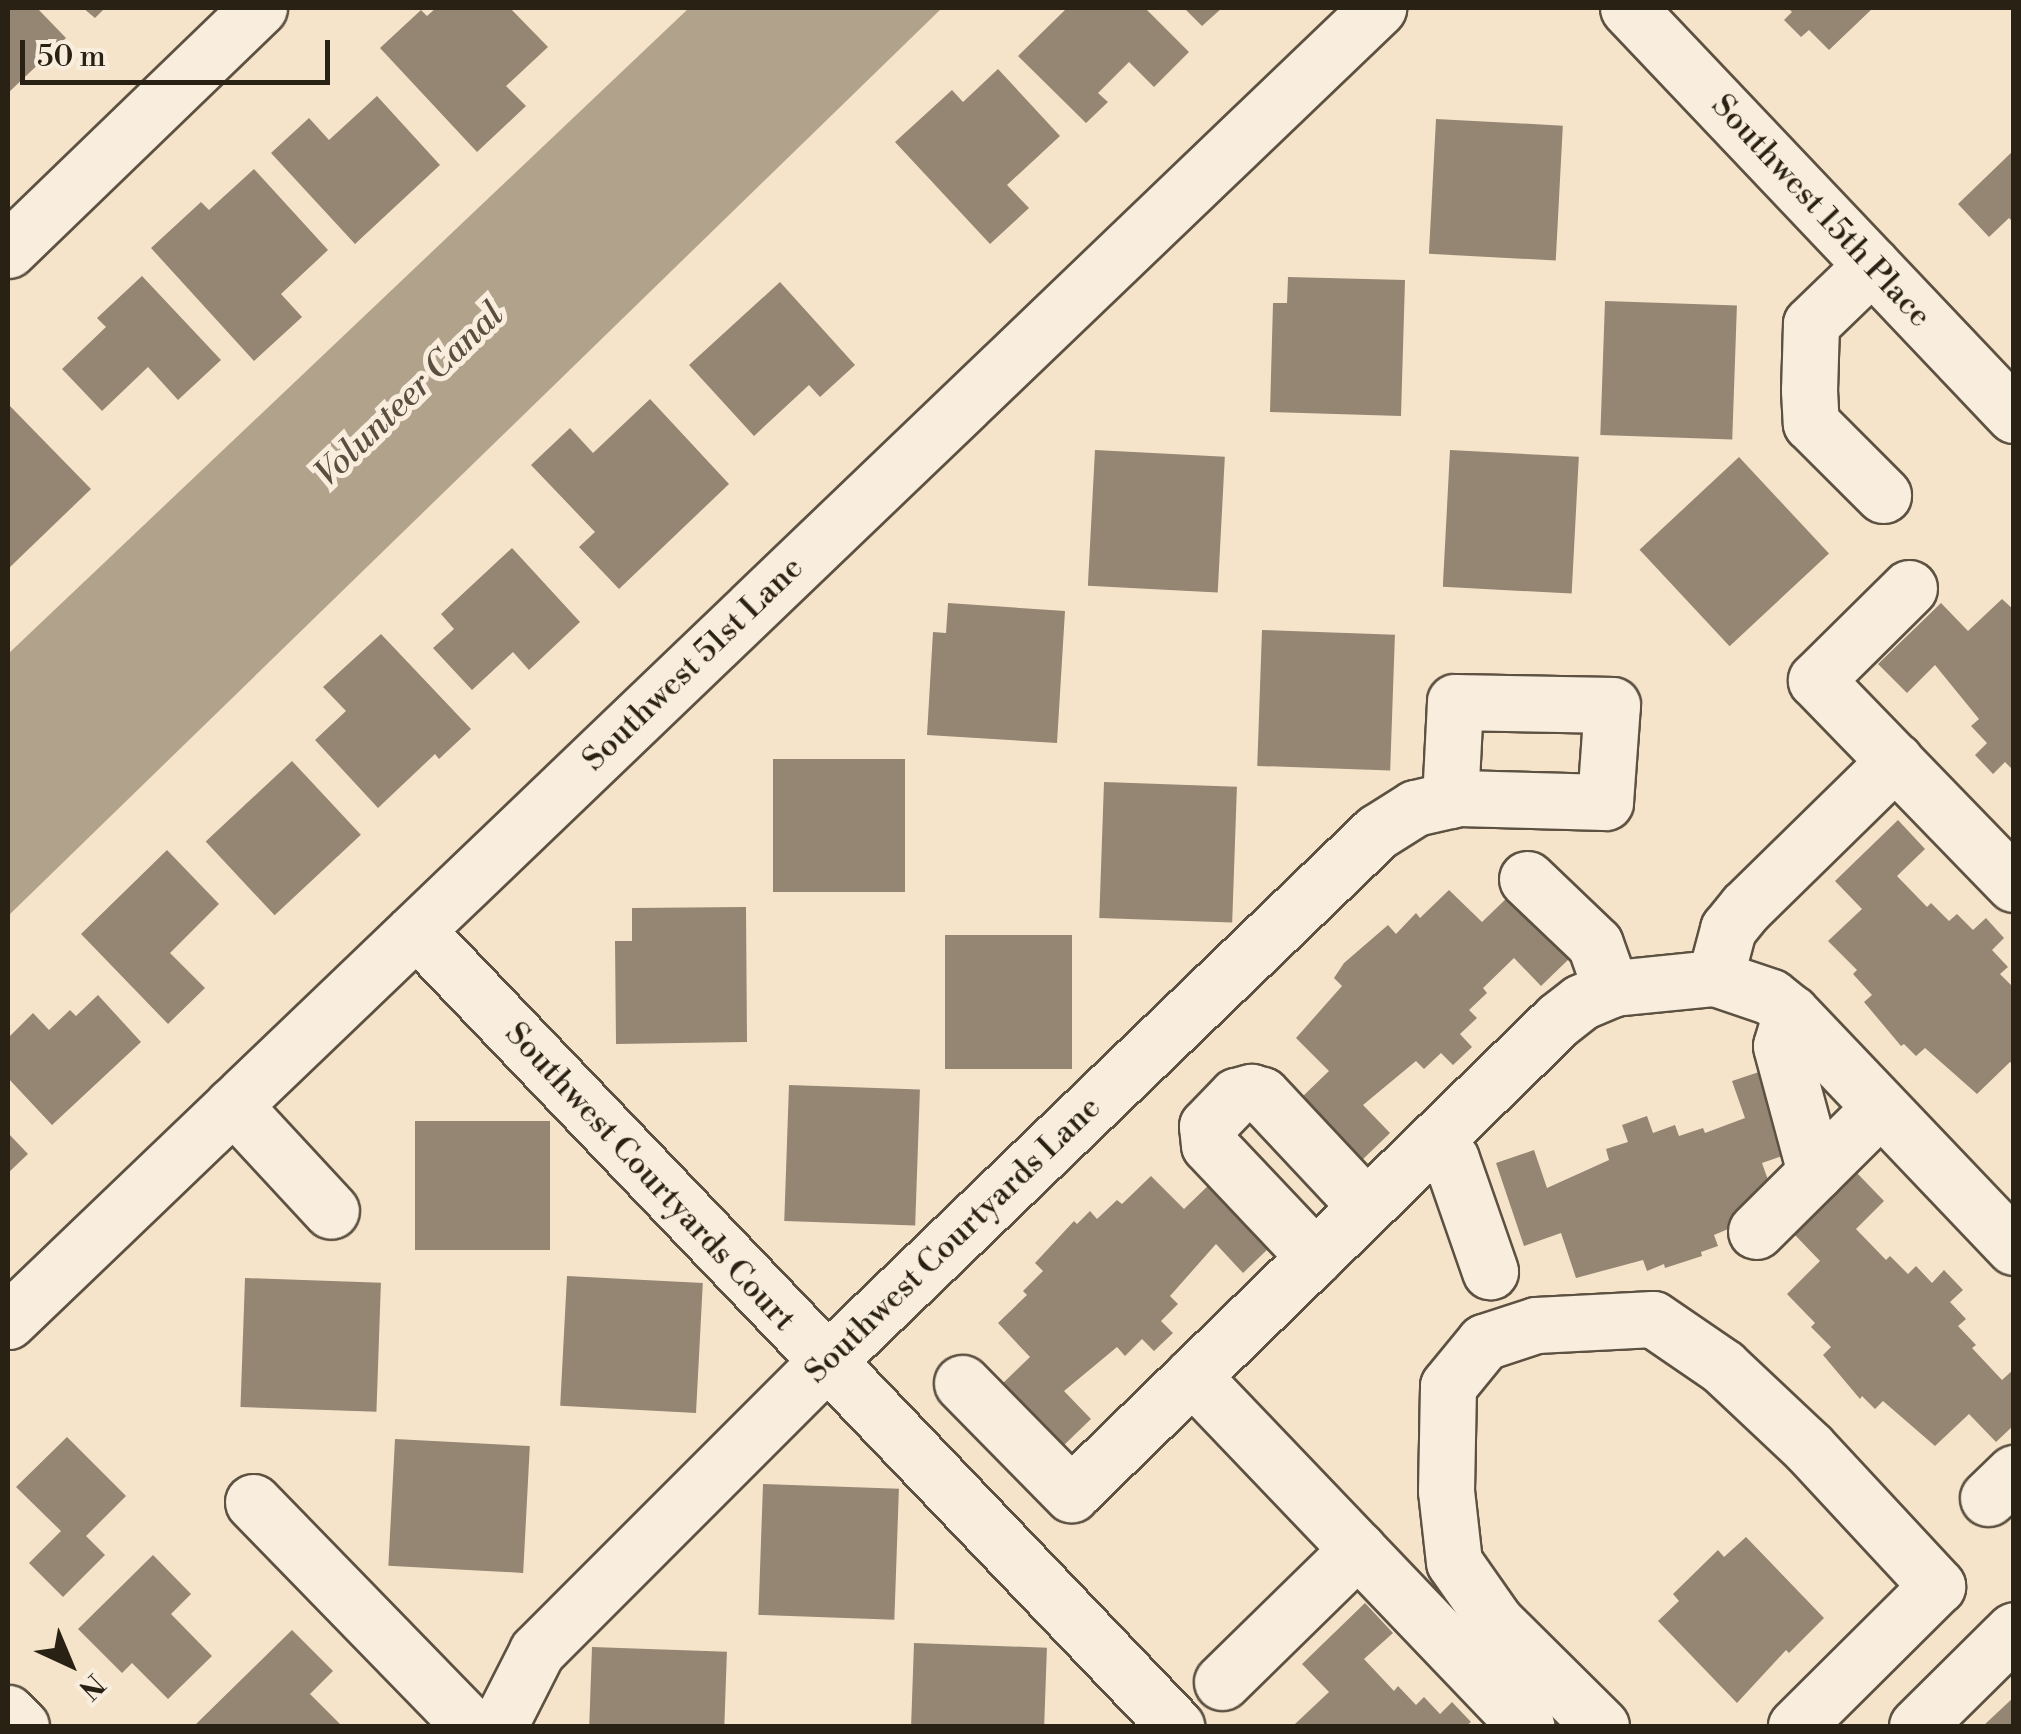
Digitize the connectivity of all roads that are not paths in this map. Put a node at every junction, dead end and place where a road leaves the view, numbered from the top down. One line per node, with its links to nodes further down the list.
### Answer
1 (258, 8): 4 (street)
2 (1378, 8): 13 (street, Southwest 51st Lane)
3 (1628, 8): 5 (street, Southwest 15th Place)
4 (8, 250)
5 (1872, 265): 6 (street, Southwest 15th Place); 7 (street)
6 (2014, 416)
7 (1884, 495)
8 (1909, 588): 9 (street)
9 (1895, 761): 12 (street); 14 (street)
10 (1450, 800): 28 (street, Southwest Courtyards Lane)
11 (1527, 879): 15 (street)
12 (2014, 884)
13 (416, 930): 17 (street, Southwest 51st Lane); 28 (street, Southwest Courtyards Court)
14 (1715, 978): 15 (street); 16 (street)
15 (1610, 989): 19 (street)
16 (1791, 1012): 18 (street); 20 (street)
17 (233, 1106): 22 (street); 27 (street, Southwest 51st Lane)
18 (1880, 1108): 20 (street); 24 (street)
19 (1435, 1140): 21 (street); 26 (street)
20 (1815, 1172): 23 (street)
21 (1366, 1206): 25 (street); 25 (street)
22 (331, 1210)
23 (1756, 1231)
24 (2014, 1247)
25 (1314, 1257): 29 (street)
26 (1490, 1271)
27 (8, 1320)
28 (825, 1362): 38 (street, Southwest Courtyards Lane); 39 (street, Southwest Courtyards Court)
29 (1192, 1376): 30 (street); 32 (street)
30 (962, 1383)
31 (253, 1502): 37 (street)
32 (1358, 1550): 34 (street); 40 (street)
33 (2014, 1630): 43 (street)
34 (1222, 1682)
35 (8, 1712): 36 (street)
36 (20, 1726)
37 (471, 1726)
38 (499, 1726)
39 (1176, 1726)
40 (1527, 1726)
41 (1601, 1726): 42 (street)
42 (1796, 1726)
43 (1917, 1726)

